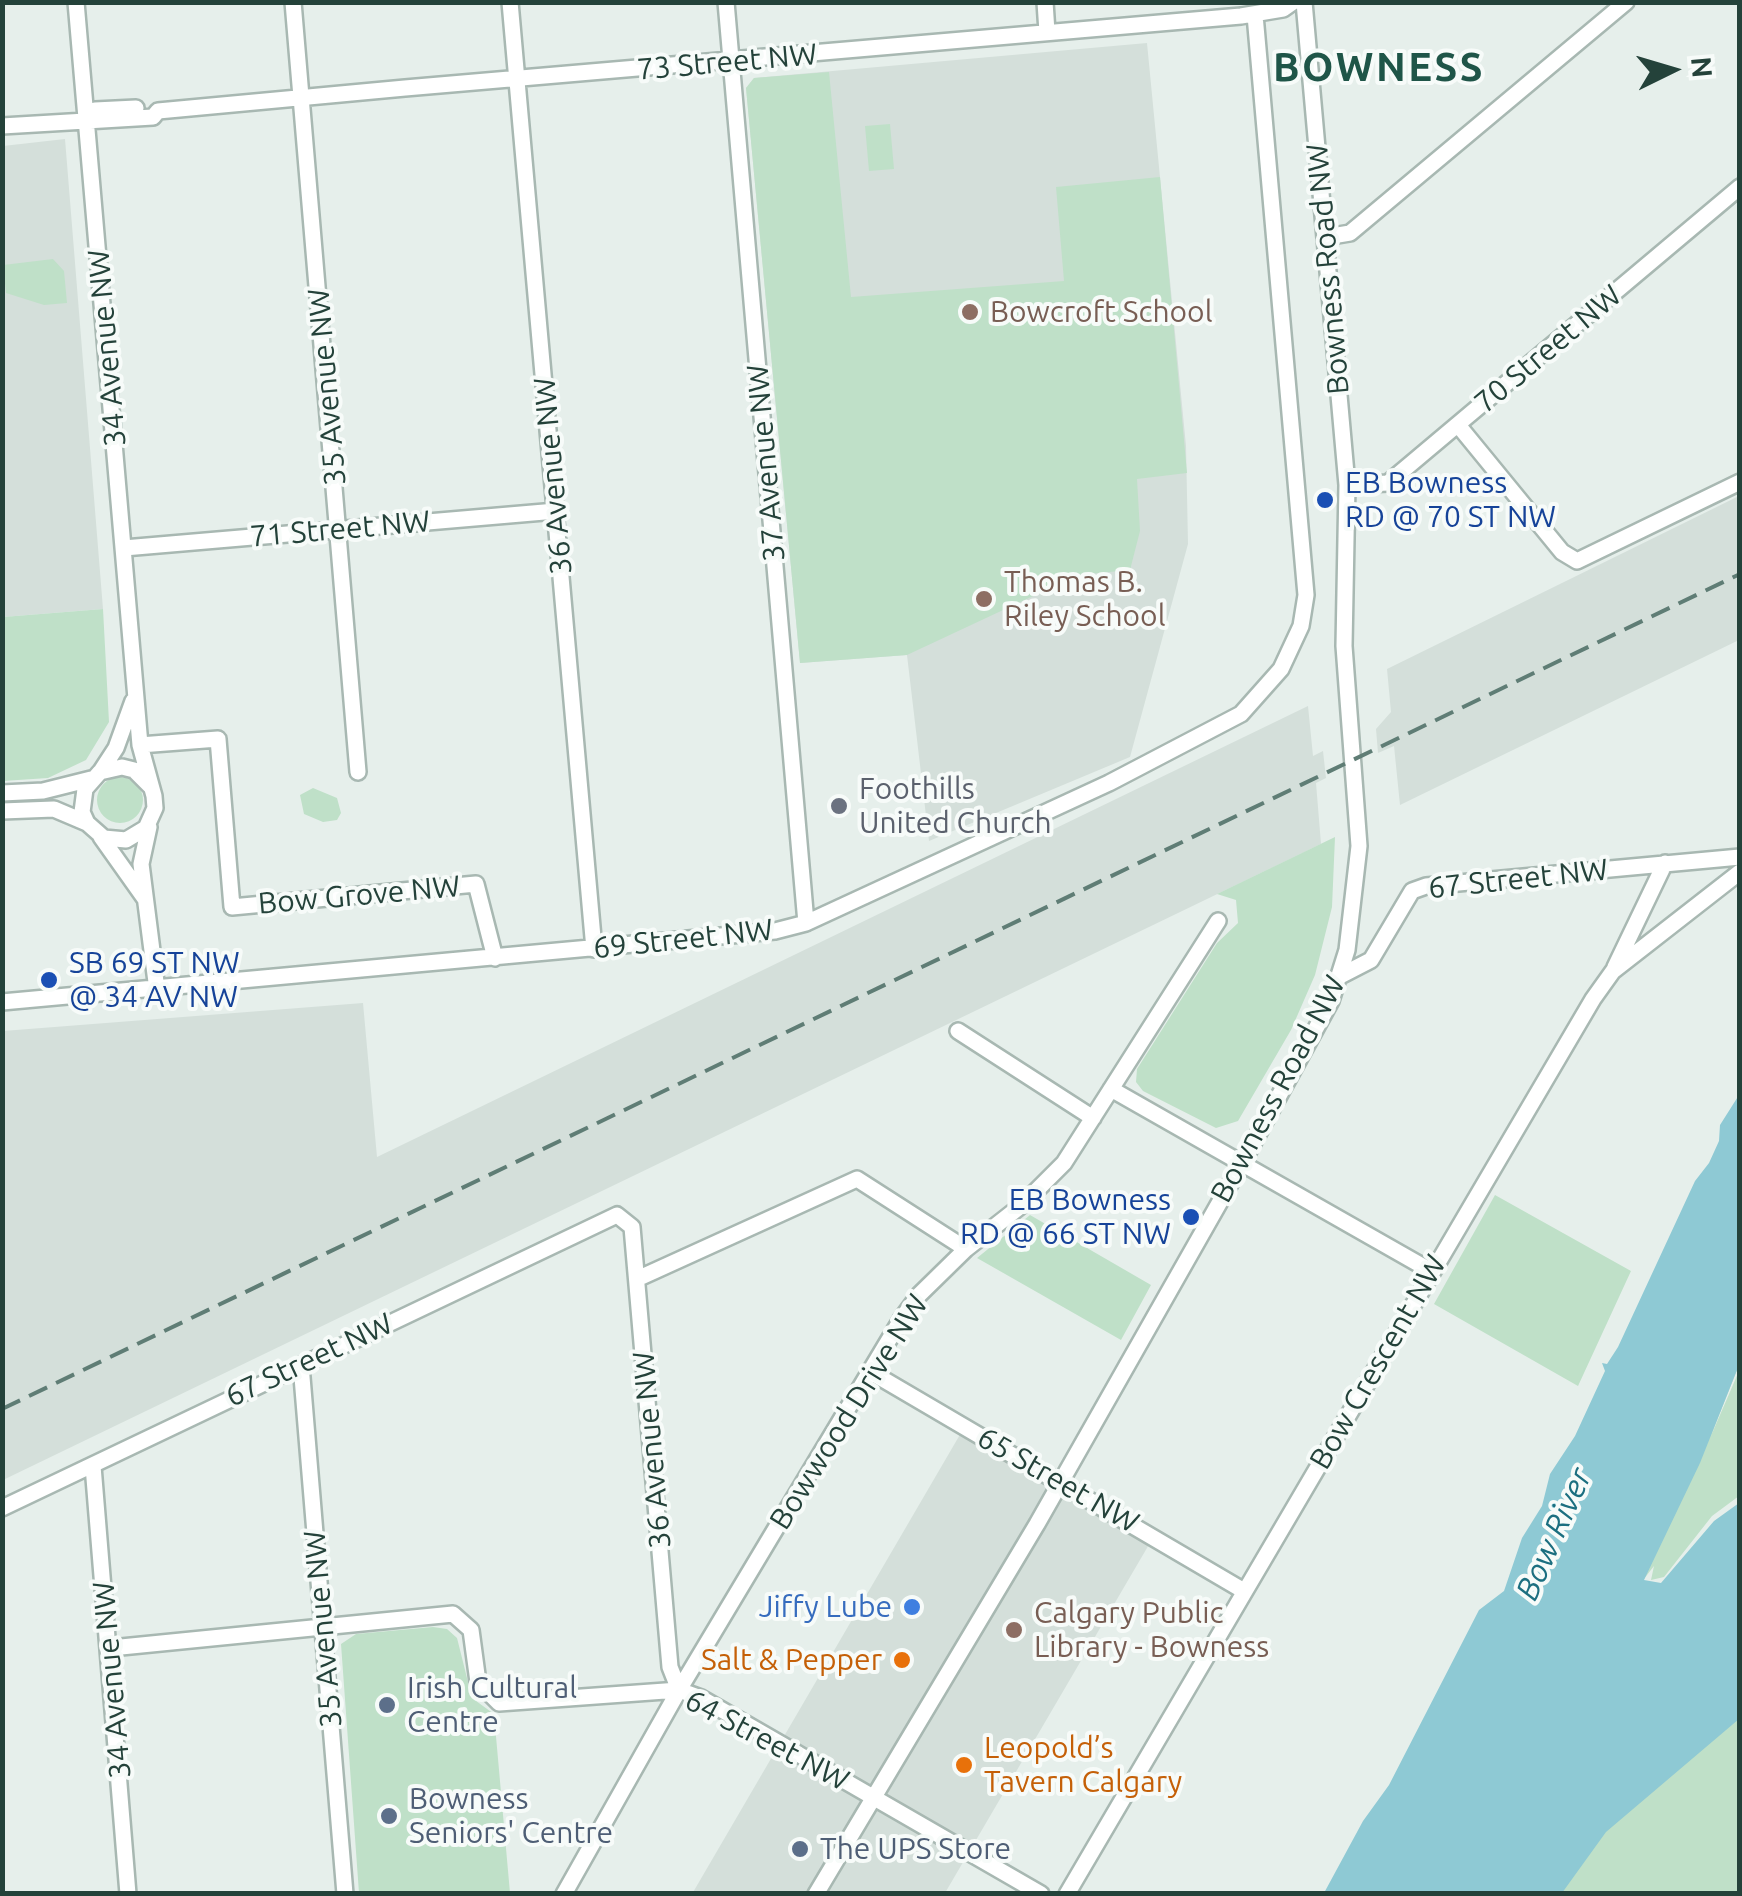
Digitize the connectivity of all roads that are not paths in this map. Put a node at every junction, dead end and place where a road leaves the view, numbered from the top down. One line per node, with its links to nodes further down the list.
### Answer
1 (76, 2): 14 (street, 34 Avenue NW)
2 (294, 2): 13 (street, 35 Avenue NW)
3 (510, 2): 12 (street, 36 Avenue NW)
4 (726, 2): 11 (street, 37 Avenue NW)
5 (1044, 2): 10 (street)
6 (1294, 2): 9 (street, 73 Street NW)
7 (1304, 2): 17 (street, Bowness Road NW)
8 (1626, 2): 17 (street)
9 (1254, 15): 10 (street, 73 Street NW); 24 (street, Bowness Road NW)
10 (1047, 32): 11 (street, 73 Street NW)
11 (731, 61): 12 (street, 73 Street NW); 39 (street, 37 Avenue NW)
12 (517, 78): 13 (street, 73 Street NW); 21 (street, 36 Avenue NW)
13 (302, 97): 14 (street, 73 Street NW); 22 (street, 35 Avenue NW)
14 (86, 118): 15 (street, 73 Street NW); 23 (street, 34 Avenue NW)
15 (2, 126)
16 (1740, 186): 18 (street, 70 Street NW)
17 (1326, 237): 20 (street, Bowness Road NW)
18 (1458, 426): 19 (street); 20 (street, 70 Street NW)
19 (1740, 482)
20 (1347, 485): 43 (street, Bowness Road NW)
21 (556, 510): 22 (street, 71 Street NW); 40 (street, 36 Avenue NW)
22 (340, 529): 23 (street, 71 Street NW); 27 (street, 35 Avenue NW)
23 (124, 548): 25 (street, 34 Avenue NW)
24 (1288, 656): 39 (street, 69 Street NW)
25 (136, 693): 26 (street, 34 Avenue NW); 28 (street, 34 Avenue NW)
26 (140, 745): 29 (street, 34 Avenue NW); 41 (street, Bow Grove NW)
27 (358, 772)
28 (96, 776): 29 (street); 30 (street); 33 (street)
29 (150, 786): 32 (street)
30 (2, 794)
31 (2, 811): 33 (street)
32 (152, 819): 33 (street); 37 (street)
33 (90, 827): 37 (street)
34 (1740, 857): 35 (street, 67 Street NW)
35 (1665, 864): 42 (street); 43 (street, 67 Street NW)
36 (1740, 872): 42 (street, Bow Crescent NW)
37 (144, 899): 44 (street)
38 (1218, 920): 47 (street, Bowwood Drive NW)
39 (806, 923): 40 (street, 69 Street NW)
40 (594, 949): 41 (street, 69 Street NW)
41 (495, 958): 44 (street, 69 Street NW)
42 (1614, 971): 52 (street, Bow Crescent NW)
43 (1340, 976): 49 (street, Bowness Road NW)
44 (157, 990): 45 (street, 69 Street NW)
45 (2, 1002)
46 (958, 1032): 48 (street)
47 (1111, 1090): 48 (street, Bowwood Drive NW); 49 (street)
48 (1092, 1118): 51 (street, Bowwood Drive NW)
49 (1241, 1163): 52 (street); 57 (street, Bowness Road NW)
50 (617, 1215): 53 (street, 36 Avenue NW); 54 (street, 67 Street NW)
51 (966, 1248): 53 (street); 55 (street, Bowwood Drive NW)
52 (1431, 1271): 59 (street, Bow Crescent NW)
53 (638, 1279): 62 (street, 36 Avenue NW)
54 (301, 1364): 56 (street, 67 Street NW); 60 (street, 35 Avenue NW)
55 (869, 1371): 57 (street, 65 Street NW); 62 (street, Bowwood Drive NW)
56 (93, 1466): 58 (street, 67 Street NW); 61 (street, 34 Avenue NW)
57 (1061, 1482): 59 (street, 65 Street NW); 63 (street, Bowness Road NW)
58 (2, 1508)
59 (1244, 1591): 69 (street, Bow Crescent NW)
60 (323, 1627): 61 (street, 64 Street NW); 62 (street, 64 Street NW); 65 (street, 35 Avenue NW)
61 (111, 1648): 64 (street, 34 Avenue NW)
62 (679, 1690): 63 (street, 64 Street NW); 66 (street, Bowwood Drive NW)
63 (873, 1797): 67 (street, Bowness Road NW); 68 (street, 64 Street NW)
64 (128, 1894)
65 (346, 1894)
66 (564, 1894)
67 (816, 1894)
68 (1041, 1894)
69 (1068, 1894)

